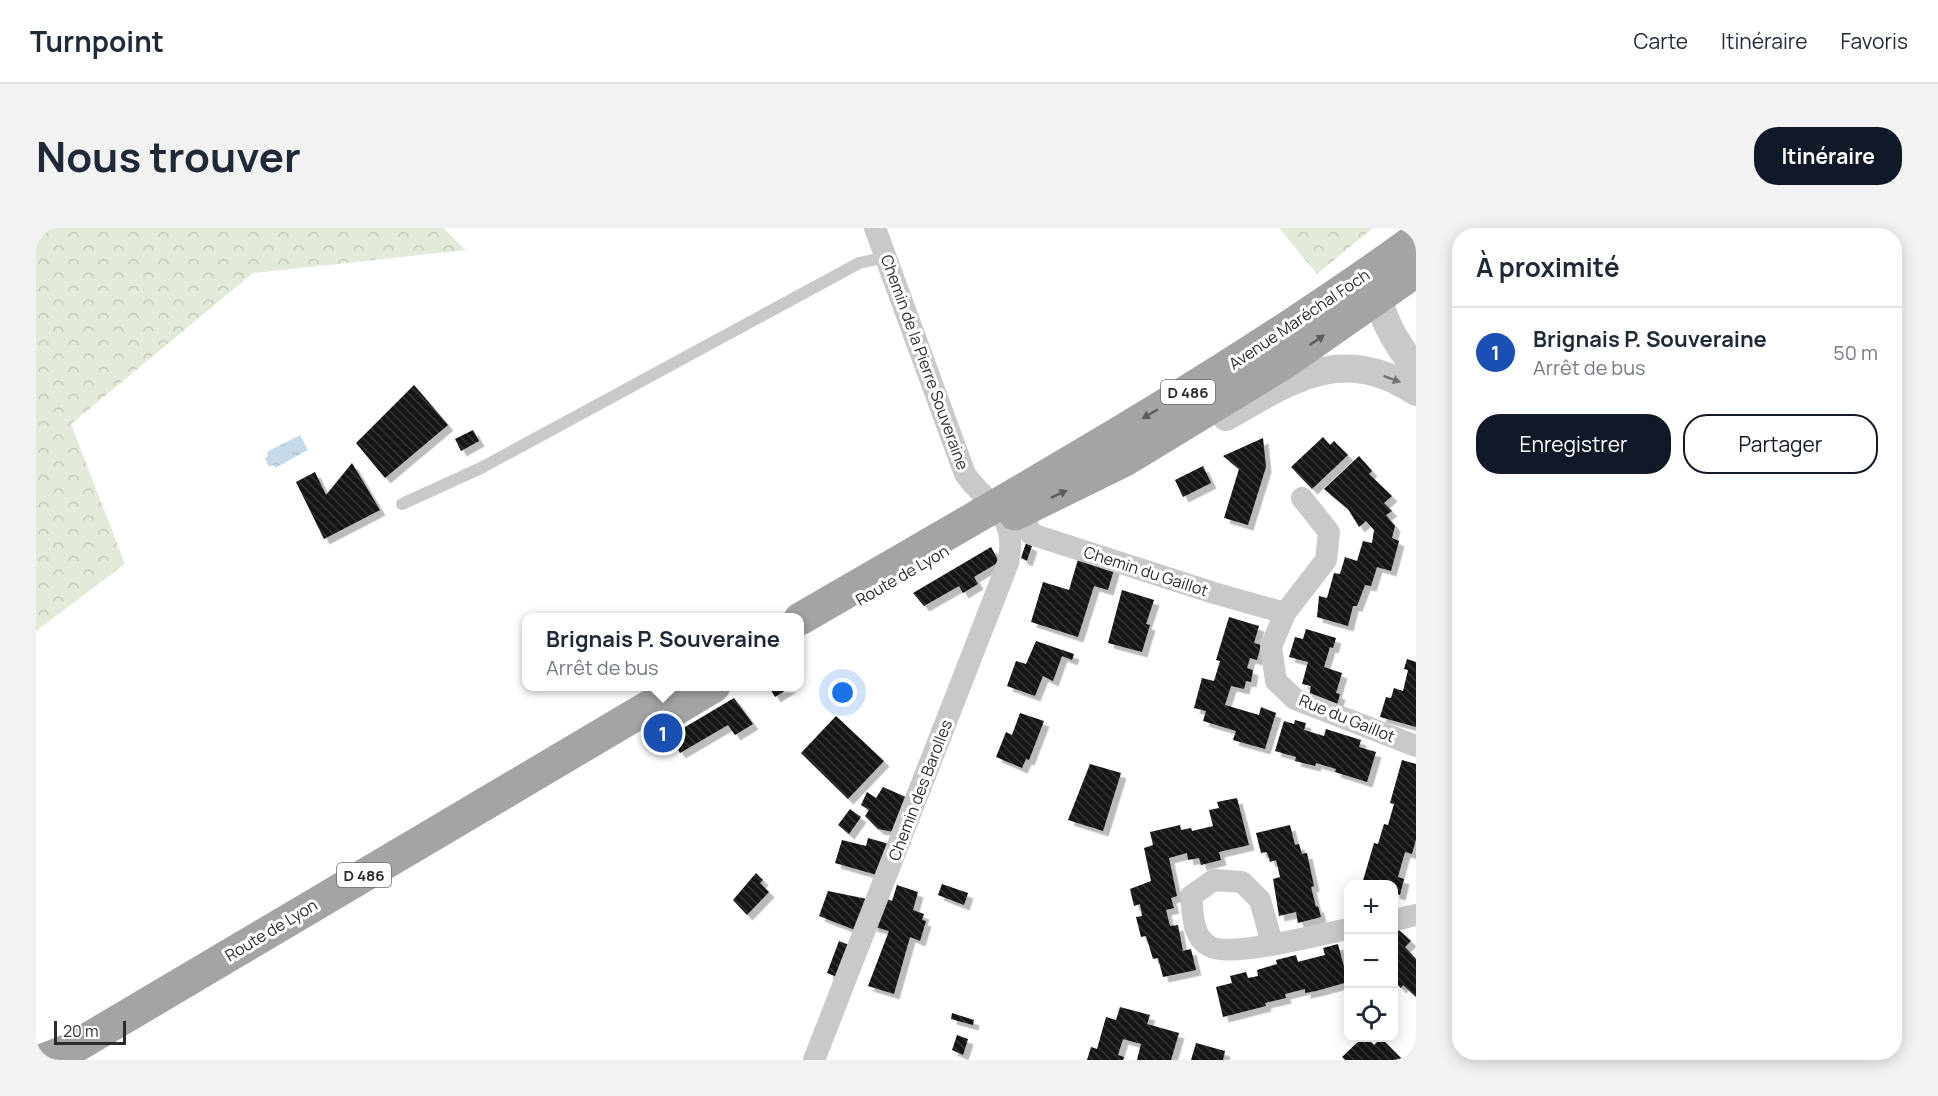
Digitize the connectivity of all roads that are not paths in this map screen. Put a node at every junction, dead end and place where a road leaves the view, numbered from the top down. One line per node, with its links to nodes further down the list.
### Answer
1 (875, 228): 3 (street, Chemin de la Pierre Souveraine)
2 (1416, 239): 4 (main road, Avenue Maréchal Foch / D 486)
3 (887, 257): 9 (lane); 10 (street, Chemin de la Pierre Souveraine)
4 (1398, 282): 5 (street); 7 (main road, Avenue Maréchal Foch / D 486, one-way to 4); 10 (main road, Avenue Maréchal Foch / D 486, one-way to 10)
5 (1416, 369)
6 (1416, 392): 7 (street, one-way to 6)
7 (1125, 460): 10 (main road, Avenue Maréchal Foch / D 486, one-way to 7)
8 (1302, 498): 11 (street, Rue du Gaillot)
9 (402, 504)
10 (1007, 512): 11 (street, Chemin du Gaillot); 12 (main road, Route de Lyon / D 486); 13 (main road, Route de Lyon / D 486); 23 (street, Chemin des Barolles)
11 (1286, 613): 16 (street, Rue du Gaillot)
12 (804, 617)
13 (804, 634)
14 (677, 691): 21 (main road, Route de Lyon / D 486)
15 (707, 691): 22 (main road, Route de Lyon / D 486)
16 (1416, 746)
17 (1416, 915): 18 (street)
18 (1398, 919)
19 (1344, 929): 20 (street)
20 (1272, 944)
21 (43, 1060)
22 (77, 1060)
23 (814, 1060)

